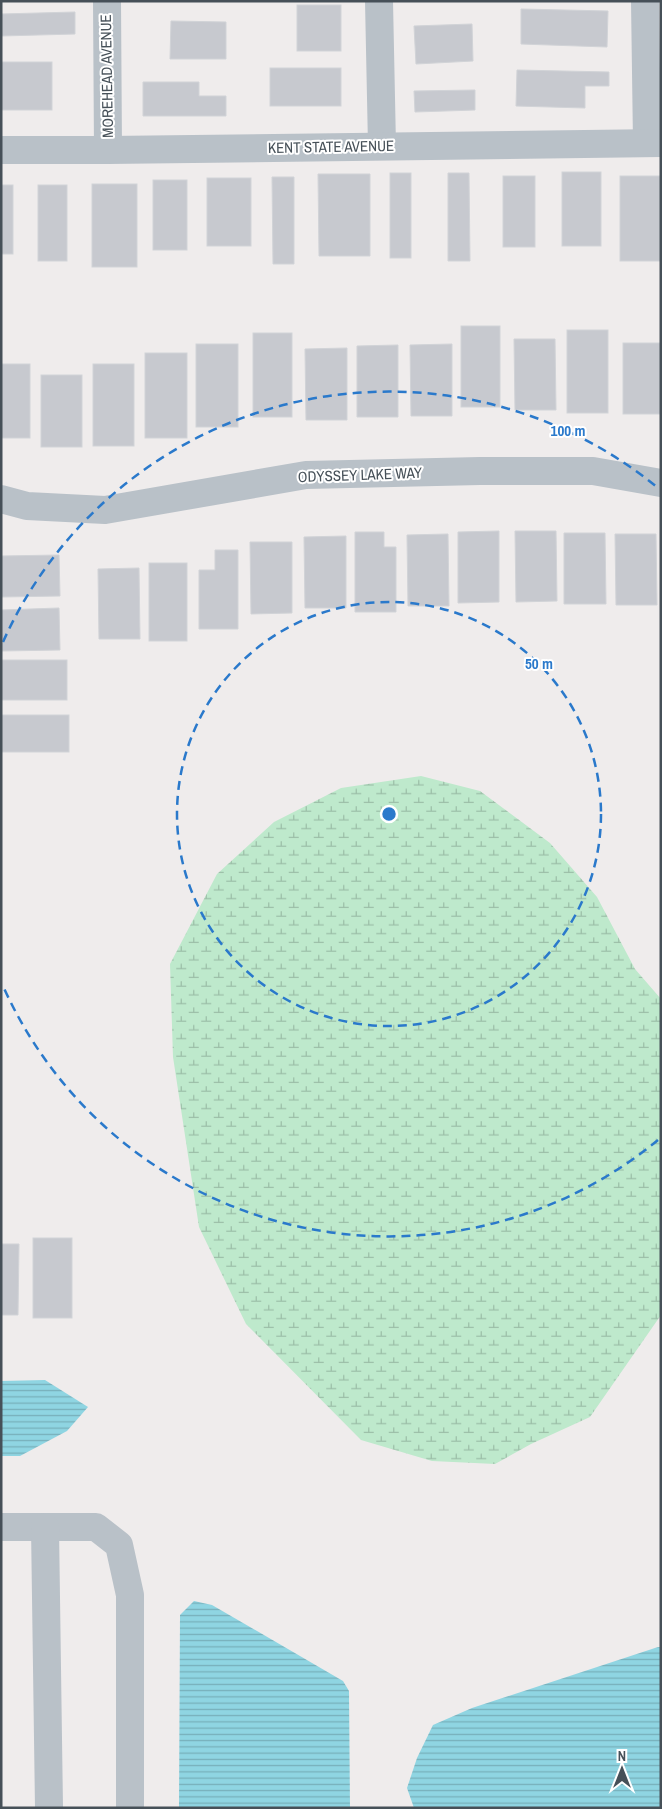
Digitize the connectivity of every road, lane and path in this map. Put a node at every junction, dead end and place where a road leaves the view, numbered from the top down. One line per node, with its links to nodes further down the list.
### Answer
1 (107, 1): 7 (street, MOREHEAD AVENUE)
2 (379, 1): 5 (street)
3 (645, 1): 4 (street)
4 (654, 143): 5 (street, KENT STATE AVENUE)
5 (382, 146): 7 (street, KENT STATE AVENUE)
6 (1, 150): 7 (street, KENT STATE AVENUE)
7 (108, 150)
8 (661, 483): 9 (street, ODYSSEY LAKE WAY)
9 (1, 499)
10 (1, 1527): 11 (street)
11 (45, 1527): 12 (street); 13 (street)
12 (49, 1808)
13 (130, 1808)

